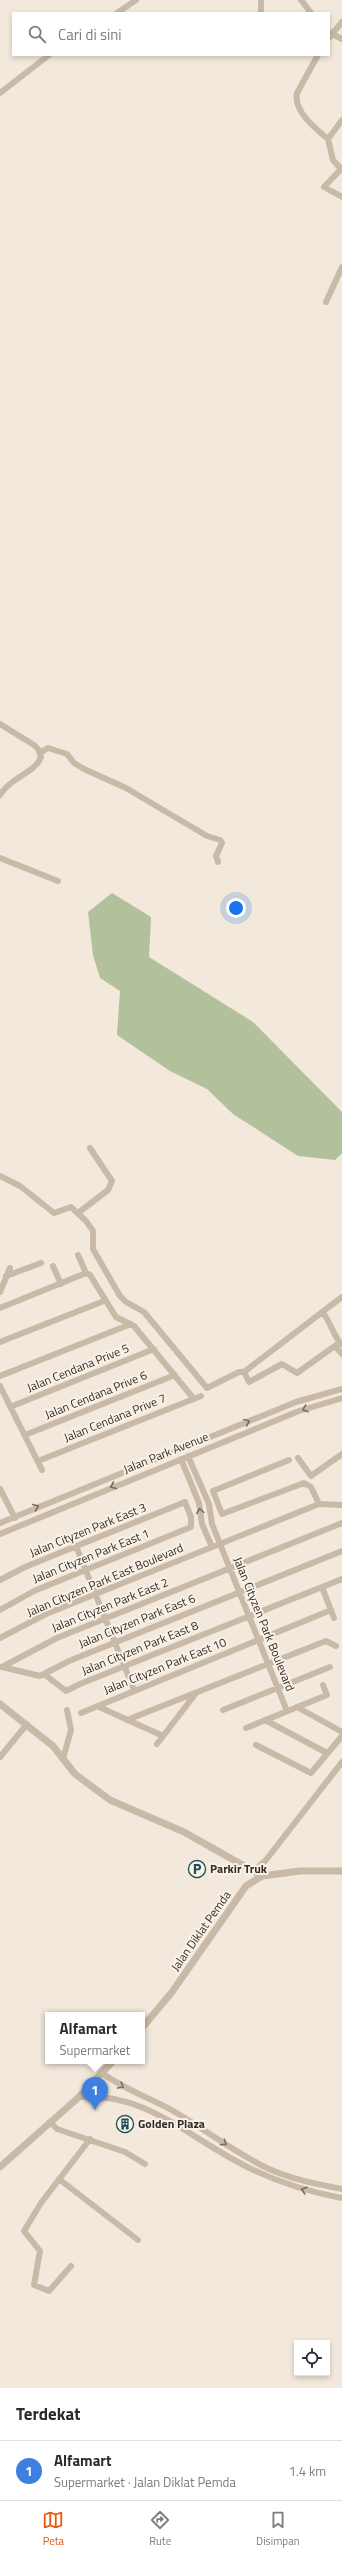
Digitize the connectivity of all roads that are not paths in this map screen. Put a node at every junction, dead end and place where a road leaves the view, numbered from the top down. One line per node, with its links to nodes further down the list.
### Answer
1 (136, 0): 4 (street)
2 (261, 0): 5 (street)
3 (301, 0): 6 (street)
4 (118, 12)
5 (261, 12)
6 (310, 12)
7 (342, 22): 8 (street)
8 (330, 35): 9 (street)
9 (342, 39)
10 (48, 56): 12 (street)
11 (317, 56): 14 (street)
12 (0, 93)
13 (342, 120): 14 (street)
14 (328, 139): 15 (street)
15 (342, 169): 16 (street)
16 (342, 197)
17 (342, 267): 18 (street)
18 (326, 302)
19 (1, 727): 20 (street)
20 (40, 753): 21 (street); 23 (street)
21 (0, 794)
22 (0, 858): 24 (street)
23 (218, 862)
24 (58, 881)
25 (90, 1148): 27 (street)
26 (0, 1176): 27 (street)
27 (78, 1213): 45 (street)
28 (78, 1256): 32 (street)
29 (41, 1263): 33 (street)
30 (54, 1266): 34 (street)
31 (10, 1268): 33 (street)
32 (86, 1273): 34 (street); 37 (street)
33 (6, 1276): 35 (street)
34 (61, 1284): 38 (street)
35 (0, 1292)
36 (342, 1297): 39 (street)
37 (104, 1301): 40 (street); 41 (street)
38 (0, 1308)
39 (323, 1314): 42 (street); 45 (street)
40 (131, 1324): 43 (street); 47 (street)
41 (0, 1342)
42 (339, 1345): 44 (street); 45 (street)
43 (154, 1349): 46 (street); 53 (street, Jalan Cendana Prive 5)
44 (342, 1354)
45 (244, 1372)
46 (175, 1375): 52 (street); 55 (street, Jalan Cendana Prive 6)
47 (0, 1376)
48 (0, 1386): 53 (street)
49 (342, 1389): 54 (street, Jalan Park Avenue, one-way to 49)
50 (201, 1396): 52 (street, Jalan Cendana Prive 7)
51 (342, 1398): 56 (street, Jalan Park Avenue, one-way to 56)
52 (194, 1399): 62 (street, Jalan Cendana Prive 7)
53 (10, 1406): 55 (street)
54 (226, 1431): 56 (street); 68 (street, Jalan Park Avenue, one-way to 54)
55 (25, 1435): 62 (street)
56 (229, 1440): 58 (street, Jalan Park Avenue)
57 (342, 1454): 59 (street)
58 (188, 1456): 60 (street, Jalan Park Avenue); 73 (street, Jalan Cityzen Park Boulevard)
59 (298, 1458)
60 (180, 1459): 71 (street, Jalan Park Avenue, one-way to 71); 75 (street, one-way to 60)
61 (289, 1460): 66 (street)
62 (38, 1461): 63 (street)
63 (42, 1470)
64 (0, 1490): 68 (street)
65 (185, 1502): 74 (street, Jalan Cityzen Park East 3); 78 (street, Jalan Cityzen Park East 1)
66 (318, 1504): 67 (street); 73 (street, Jalan Cityzen Park East Boulevard)
67 (342, 1505)
68 (14, 1516): 69 (street, Jalan Park Avenue); 71 (street)
69 (0, 1523)
70 (342, 1523): 77 (street, Jalan Cityzen Park East 2)
71 (18, 1525): 72 (street, Jalan Park Avenue)
72 (0, 1534)
73 (220, 1544): 75 (street, Jalan Cityzen Park East Boulevard); 77 (street, Jalan Cityzen Park Boulevard)
74 (76, 1546): 78 (street); 80 (street, Jalan Cityzen Park East 3)
75 (212, 1547): 83 (street, Jalan Cityzen Park East Boulevard)
76 (342, 1551): 82 (street, Jalan Cityzen Park East 6)
77 (230, 1568): 82 (street, Jalan Cityzen Park Boulevard); 87 (street, Jalan Cityzen Park East 2)
78 (86, 1570): 83 (street); 84 (street, Jalan Cityzen Park East 1)
79 (342, 1579): 81 (street, Jalan Cityzen Park East 8)
80 (0, 1580)
81 (322, 1587): 85 (street); 86 (street, Jalan Cityzen Park East 8)
82 (239, 1592): 86 (street, Jalan Cityzen Park Boulevard); 91 (street, Jalan Cityzen Park East 6)
83 (96, 1594): 87 (street); 89 (street, Jalan Cityzen Park East Boulevard)
84 (0, 1610)
85 (331, 1610): 88 (street); 90 (street, Jalan Cityzen Park East 10)
86 (249, 1616): 90 (street, Jalan Cityzen Park Boulevard); 94 (street, Jalan Cityzen Park East 8)
87 (106, 1618): 91 (street); 95 (street, Jalan Cityzen Park East 2)
88 (334, 1618)
89 (0, 1638)
90 (258, 1640): 93 (street, Jalan Cityzen Park Boulevard); 100 (street, Jalan Cityzen Park East 10)
91 (115, 1642): 94 (street); 97 (street, Jalan Cityzen Park East 6)
92 (336, 1646): 93 (street)
93 (268, 1664): 99 (street, Jalan Cityzen Park Boulevard); 101 (street)
94 (125, 1666): 97 (street, Jalan Cityzen Park East 8); 100 (street)
95 (1, 1667): 97 (street)
96 (330, 1667): 99 (street)
97 (44, 1674)
98 (323, 1685): 104 (street)
99 (278, 1688): 106 (street); 107 (street, Jalan Cityzen Park Boulevard)
100 (134, 1690): 103 (street, Jalan Cityzen Park East 10)
101 (197, 1692): 109 (street); 114 (street)
102 (0, 1704): 111 (street)
103 (97, 1706): 108 (street, Jalan Cityzen Park East 10); 109 (street)
104 (297, 1707): 107 (street); 113 (street)
105 (67, 1710): 120 (street)
106 (223, 1710)
107 (287, 1711): 110 (street)
108 (81, 1713)
109 (127, 1720): 114 (street)
110 (265, 1720): 112 (street); 118 (street)
111 (28, 1724): 119 (street); 120 (street)
112 (246, 1728)
113 (342, 1732)
114 (163, 1736): 116 (street)
115 (342, 1736): 118 (street)
116 (157, 1744)
117 (256, 1744): 118 (street)
118 (327, 1753)
119 (0, 1757)
120 (63, 1758): 122 (street)
121 (342, 1762): 122 (street)
122 (256, 1870): 124 (street)
123 (342, 1871): 124 (street, Jalan Diklat Pemda)
124 (262, 1876): 125 (street, Jalan Diklat Pemda)
125 (145, 2024)
126 (110, 2064): 127 (street)
127 (102, 2073): 128 (street); 134 (street, one-way to 134)
128 (78, 2097): 129 (street); 135 (street, one-way to 128)
129 (50, 2122): 130 (street); 132 (street)
130 (90, 2139): 131 (street); 133 (street)
131 (145, 2164)
132 (0, 2168)
133 (59, 2179): 136 (street); 137 (street)
134 (342, 2189)
135 (342, 2198)
136 (138, 2240)
137 (71, 2266)

